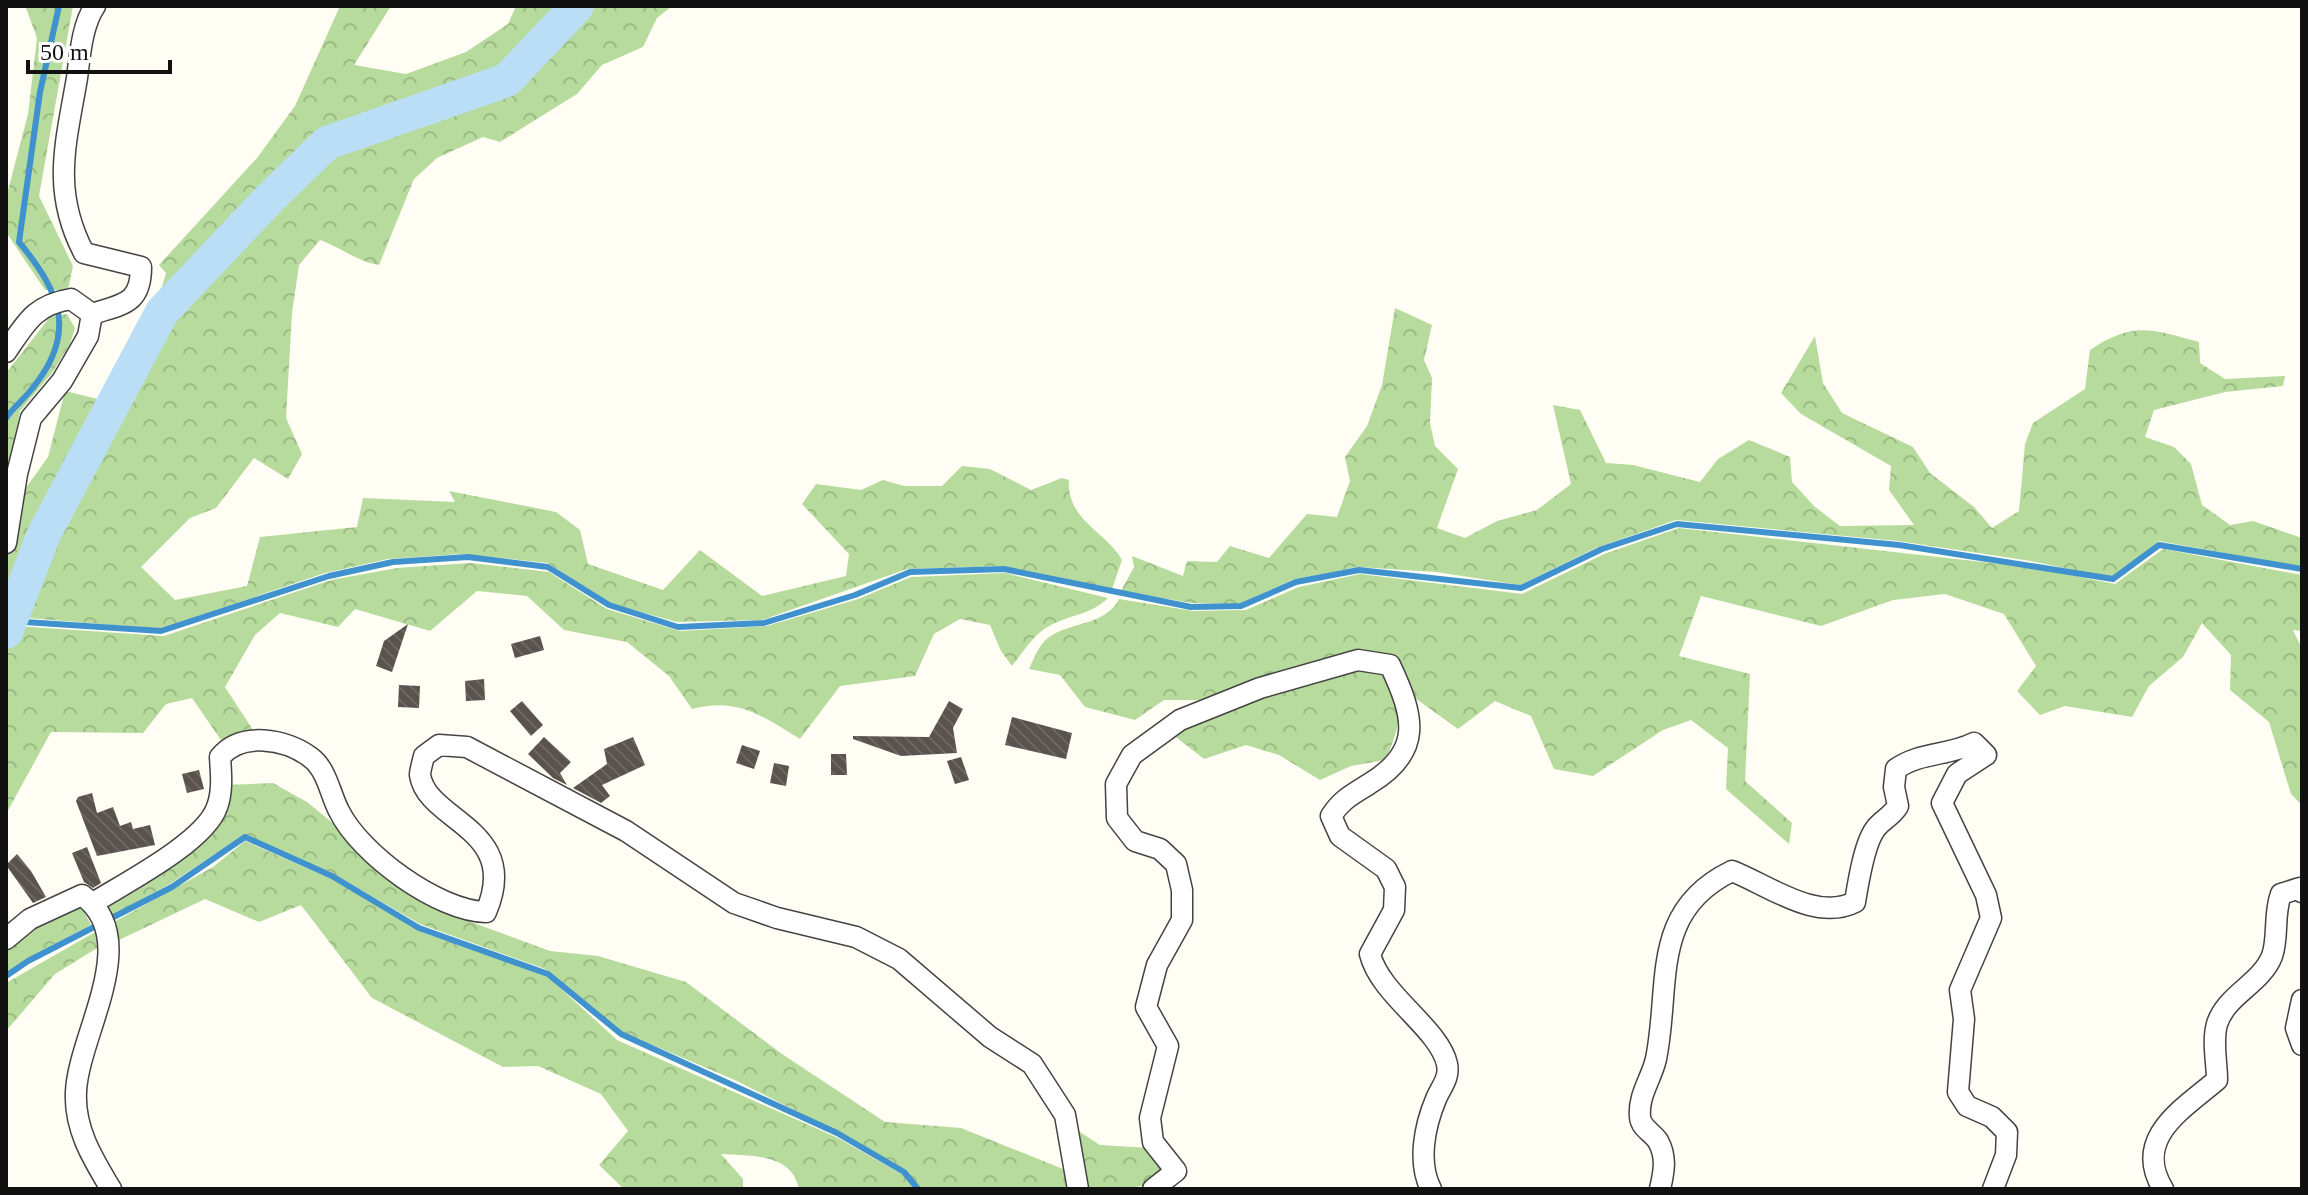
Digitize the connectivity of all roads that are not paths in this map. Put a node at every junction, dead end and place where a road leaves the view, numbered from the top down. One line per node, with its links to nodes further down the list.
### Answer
1 (95, 6): 2 (street)
2 (92, 314): 3 (street); 4 (street)
3 (6, 352)
4 (6, 543)
5 (2302, 892): 16 (street)
6 (96, 907): 7 (street); 10 (street); 11 (street)
7 (6, 939)
8 (2302, 1000): 9 (street)
9 (2302, 1045)
10 (111, 1189)
11 (1078, 1189)
12 (1153, 1189): 13 (street)
13 (1431, 1189)
14 (1660, 1189): 15 (street)
15 (1993, 1189)
16 (2163, 1189)

